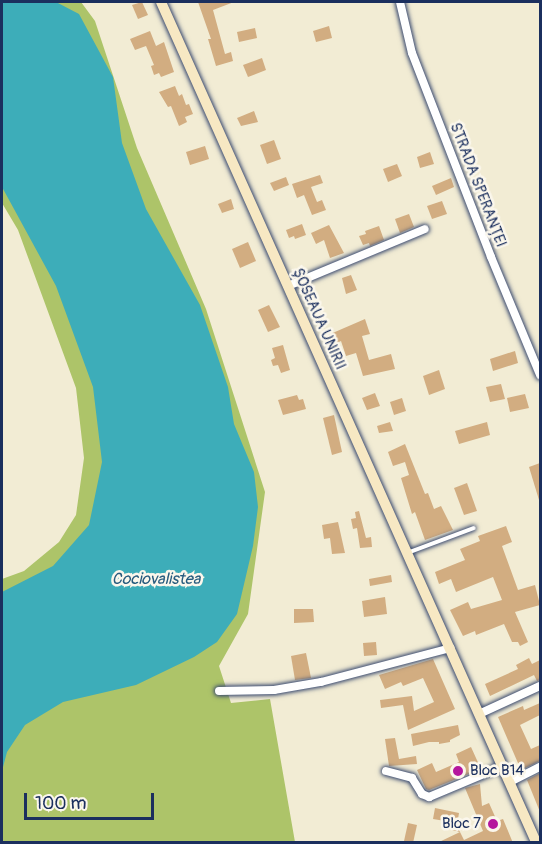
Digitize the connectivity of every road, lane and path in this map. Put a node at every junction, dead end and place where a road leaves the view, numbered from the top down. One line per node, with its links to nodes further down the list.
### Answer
1 (161, 2): 4 (main road, ȘOSEAUA UNIRII)
2 (400, 2): 5 (street, STRADA SPERANȚEI)
3 (425, 229): 4 (street)
4 (288, 286): 7 (main road, ȘOSEAUA UNIRII)
5 (540, 375)
6 (474, 528): 7 (lane)
7 (408, 553): 8 (main road, ȘOSEAUA UNIRII)
8 (451, 648): 10 (street); 11 (main road, ȘOSEAUA UNIRII)
9 (540, 686): 11 (street)
10 (219, 691)
11 (479, 714): 12 (main road, ȘOSEAUA UNIRII)
12 (503, 766): 14 (street); 15 (main road, ȘOSEAUA UNIRII)
13 (540, 767): 15 (street)
14 (386, 771)
15 (510, 782): 16 (main road, ȘOSEAUA UNIRII)
16 (532, 841)

